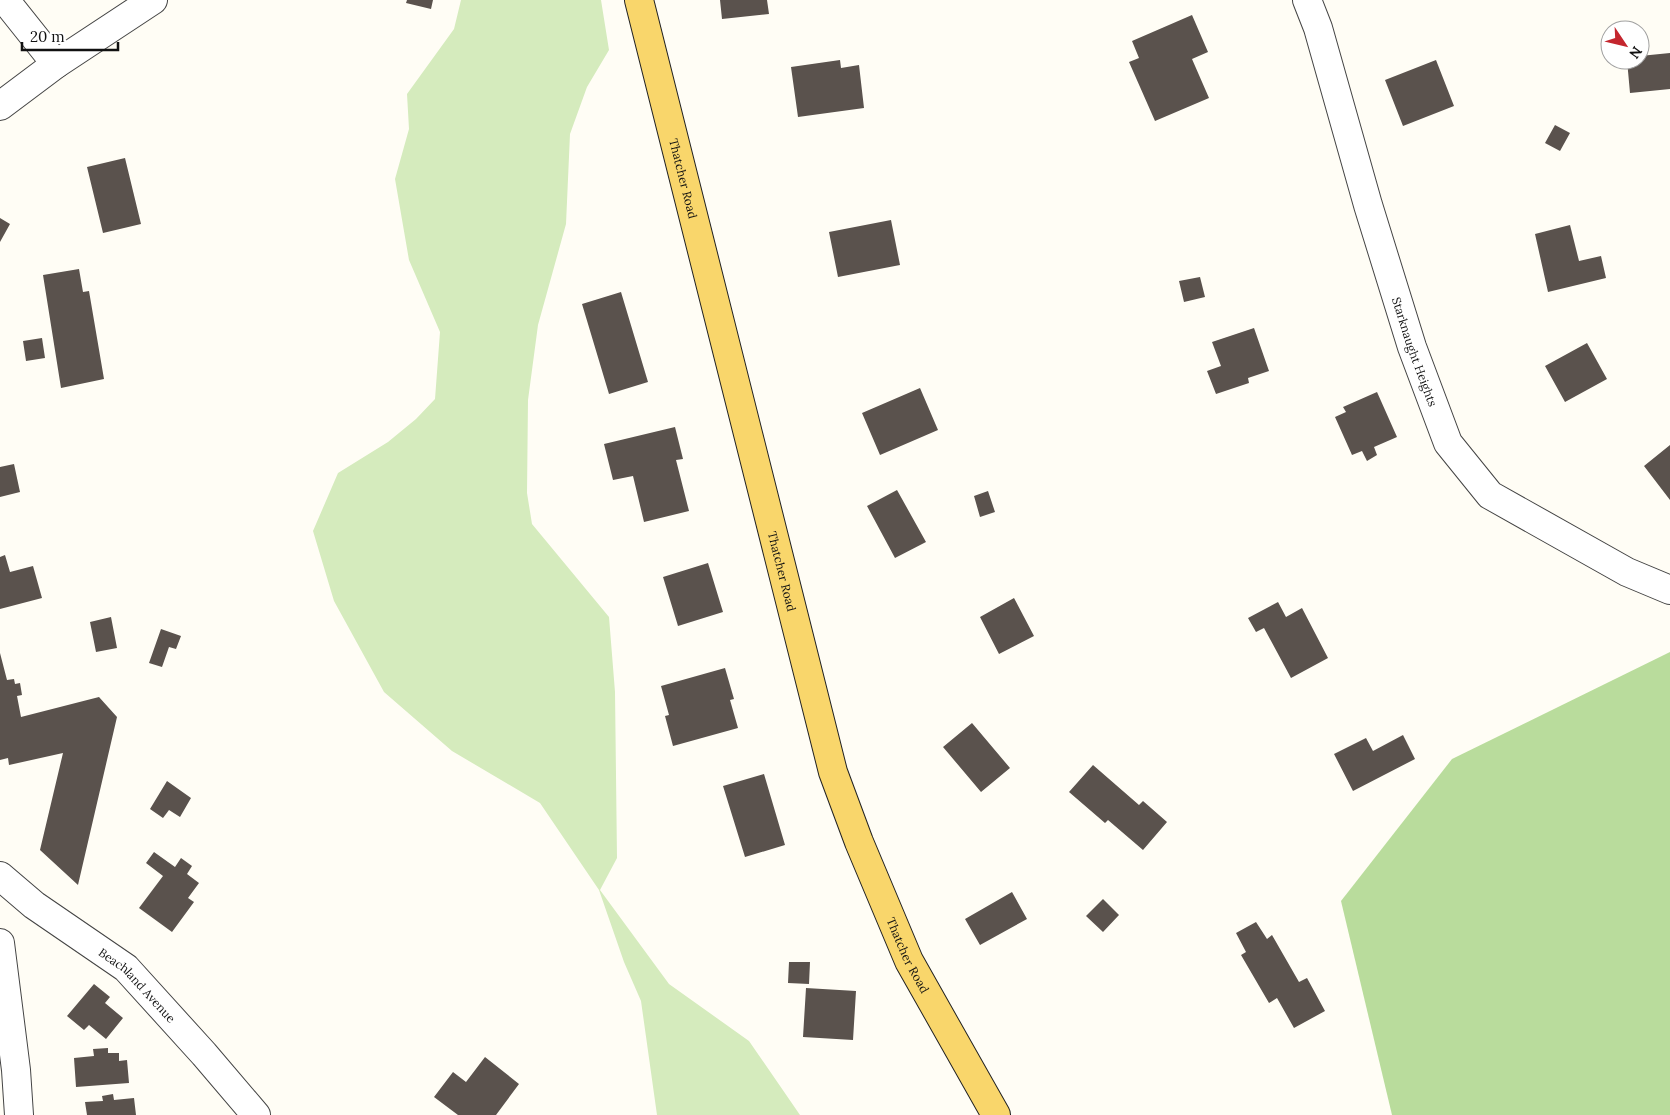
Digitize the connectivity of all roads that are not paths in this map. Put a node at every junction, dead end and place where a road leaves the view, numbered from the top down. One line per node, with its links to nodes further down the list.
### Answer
1 (5, 0): 5 (street)
2 (153, 0): 5 (street)
3 (639, 0): 12 (main road, Thatcher Road)
4 (1307, 0): 7 (street, Starknaught Heights)
5 (56, 64): 6 (street)
6 (0, 106)
7 (1670, 590)
8 (0, 876): 11 (street, Beachland Avenue)
9 (0, 943): 10 (street)
10 (19, 1115)
11 (256, 1115)
12 (996, 1115)

